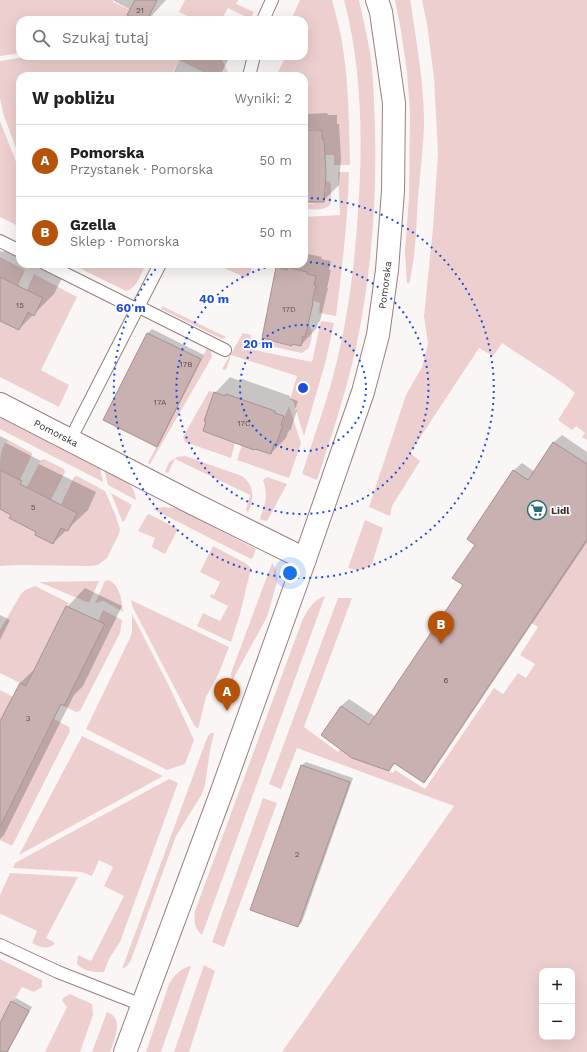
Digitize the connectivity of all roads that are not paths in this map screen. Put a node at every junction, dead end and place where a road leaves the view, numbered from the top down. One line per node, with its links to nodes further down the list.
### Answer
1 (272, 0): 3 (lane)
2 (377, 0): 14 (main road, Pomorska)
3 (265, 16)
4 (253, 60): 5 (lane)
5 (250, 72)
6 (0, 241): 7 (lane)
7 (16, 249)
8 (54, 268): 10 (lane)
9 (158, 268): 10 (lane)
10 (138, 308): 11 (lane); 13 (lane)
11 (225, 350)
12 (0, 404): 13 (main road, Pomorska)
13 (70, 440): 14 (main road, Pomorska)
14 (305, 560): 16 (main road, Pomorska)
15 (0, 945): 16 (lane)
16 (142, 1005): 17 (main road, Pomorska)
17 (125, 1052)

